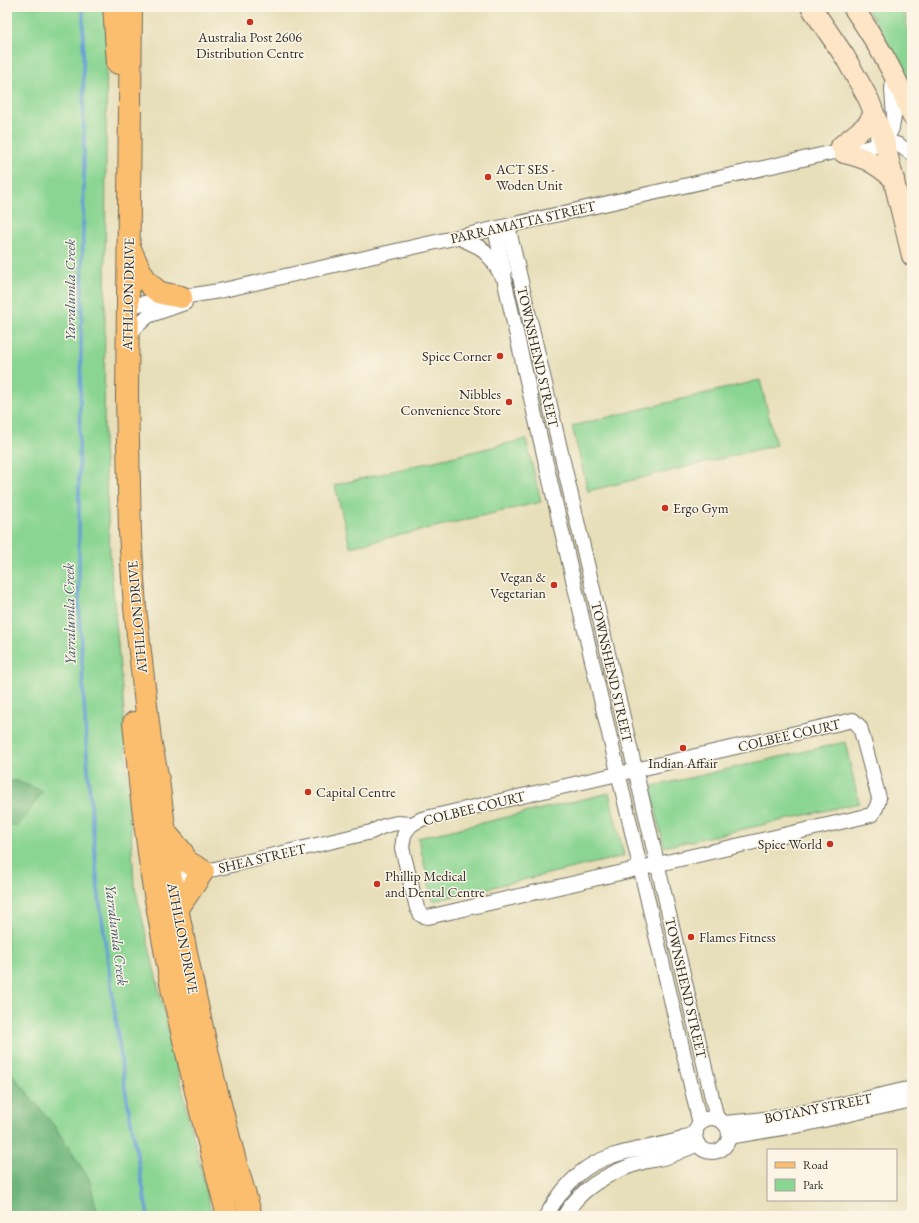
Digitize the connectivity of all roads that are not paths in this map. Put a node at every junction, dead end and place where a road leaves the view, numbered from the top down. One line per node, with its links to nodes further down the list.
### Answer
1 (114, 7): 20 (main road, ATHLLON DRIVE)
2 (132, 7): 14 (main road, ATHLLON DRIVE)
3 (811, 7): 6 (main road)
4 (853, 7): 5 (main road)
5 (893, 75): 7 (main road); 8 (street)
6 (874, 114): 8 (main road); 9 (main road)
7 (912, 116)
8 (884, 140): 9 (street, PARRAMATTA STREET); 10 (street); 11 (main road)
9 (840, 150): 11 (main road); 12 (street, PARRAMATTA STREET)
10 (912, 154)
11 (894, 179): 15 (main road)
12 (501, 227): 13 (street, PARRAMATTA STREET); 16 (street, TOWNSHEND STREET); 21 (street, TOWNSHEND STREET)
13 (458, 237): 16 (street, TOWNSHEND STREET); 17 (street, PARRAMATTA STREET)
14 (129, 246): 18 (main road); 19 (main road, ATHLLON DRIVE)
15 (912, 256)
16 (505, 282): 22 (street, TOWNSHEND STREET)
17 (212, 292): 18 (street, PARRAMATTA STREET); 20 (street, PARRAMATTA STREET)
18 (180, 297): 19 (street, PARRAMATTA STREET)
19 (128, 307): 20 (main road)
20 (120, 341): 24 (main road, ATHLLON DRIVE); 30 (main road, ATHLLON DRIVE)
21 (635, 770): 22 (street, COLBEE COURT); 27 (street, TOWNSHEND STREET); 27 (street, COLBEE COURT)
22 (618, 774): 23 (street, COLBEE COURT); 28 (street, TOWNSHEND STREET)
23 (412, 824): 25 (street, SHEA STREET); 26 (street, COLBEE COURT)
24 (164, 831): 29 (main road); 30 (main road, ATHLLON DRIVE)
25 (371, 832): 26 (street, SHEA STREET); 29 (street, SHEA STREET)
26 (402, 848): 28 (street, COLBEE COURT)
27 (657, 864): 28 (street, COLBEE COURT); 34 (street, TOWNSHEND STREET)
28 (640, 868): 35 (street, TOWNSHEND STREET)
29 (203, 871): 30 (street, SHEA STREET); 31 (main road)
30 (162, 881): 31 (main road, ATHLLON DRIVE); 37 (main road, ATHLLON DRIVE)
31 (178, 908): 38 (main road, ATHLLON DRIVE)
32 (912, 1088): 34 (street, BOTANY STREET)
33 (912, 1100): 36 (street, BOTANY STREET)
34 (720, 1121): 35 (street); 36 (street)
35 (698, 1134): 36 (street); 39 (street); 40 (street)
36 (729, 1137)
37 (228, 1216)
38 (251, 1216)
39 (546, 1216)
40 (564, 1216)

